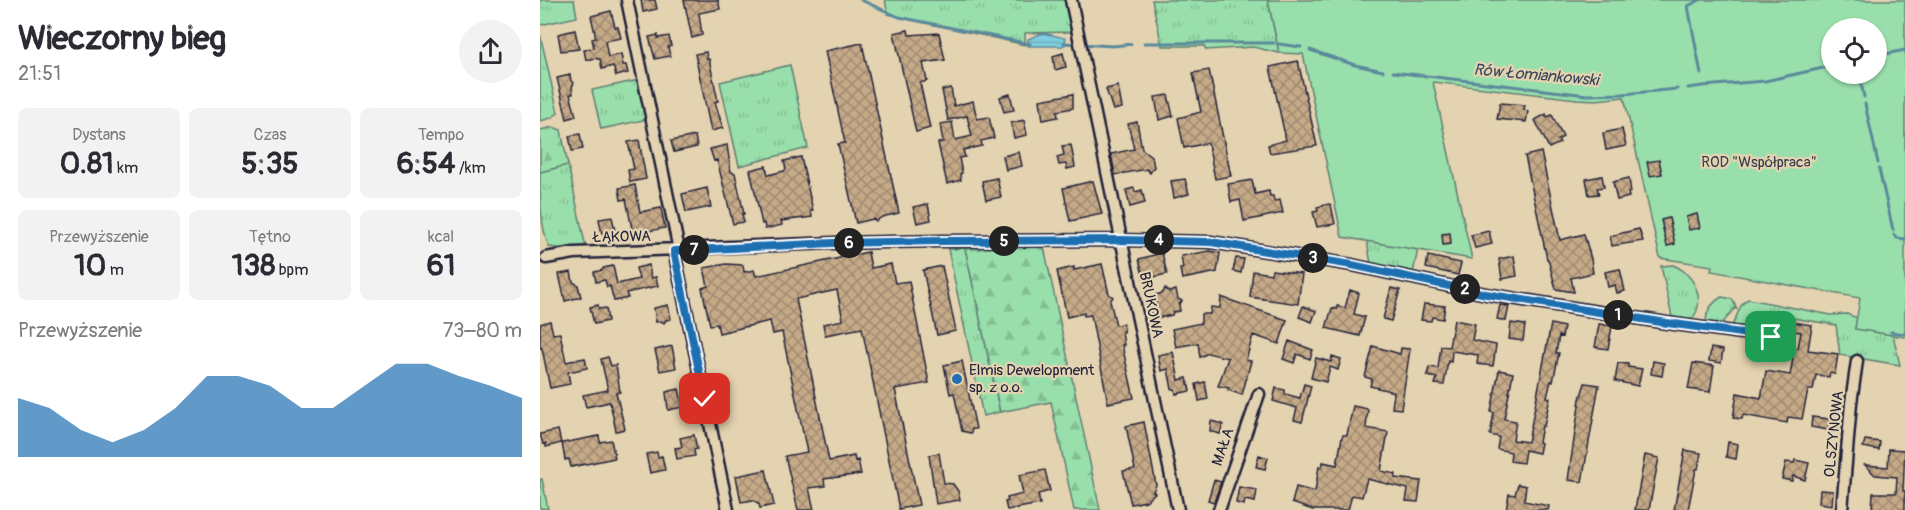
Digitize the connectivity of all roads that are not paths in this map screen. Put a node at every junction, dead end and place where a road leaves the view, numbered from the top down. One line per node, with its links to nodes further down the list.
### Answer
1 (627, 0): 4 (street)
2 (1071, 0): 3 (street, BRUKOWA)
3 (1122, 240): 4 (street, ŁĄKOWA); 6 (street, ŁĄKOWA); 10 (street, BRUKOWA)
4 (676, 251): 5 (street, ŁĄKOWA); 9 (street)
5 (546, 258)
6 (1771, 337)
7 (1857, 361): 12 (street, OLSZYNOWA)
8 (1259, 394): 11 (street, MAŁA)
9 (728, 510)
10 (1178, 510)
11 (1219, 510)
12 (1842, 510)

